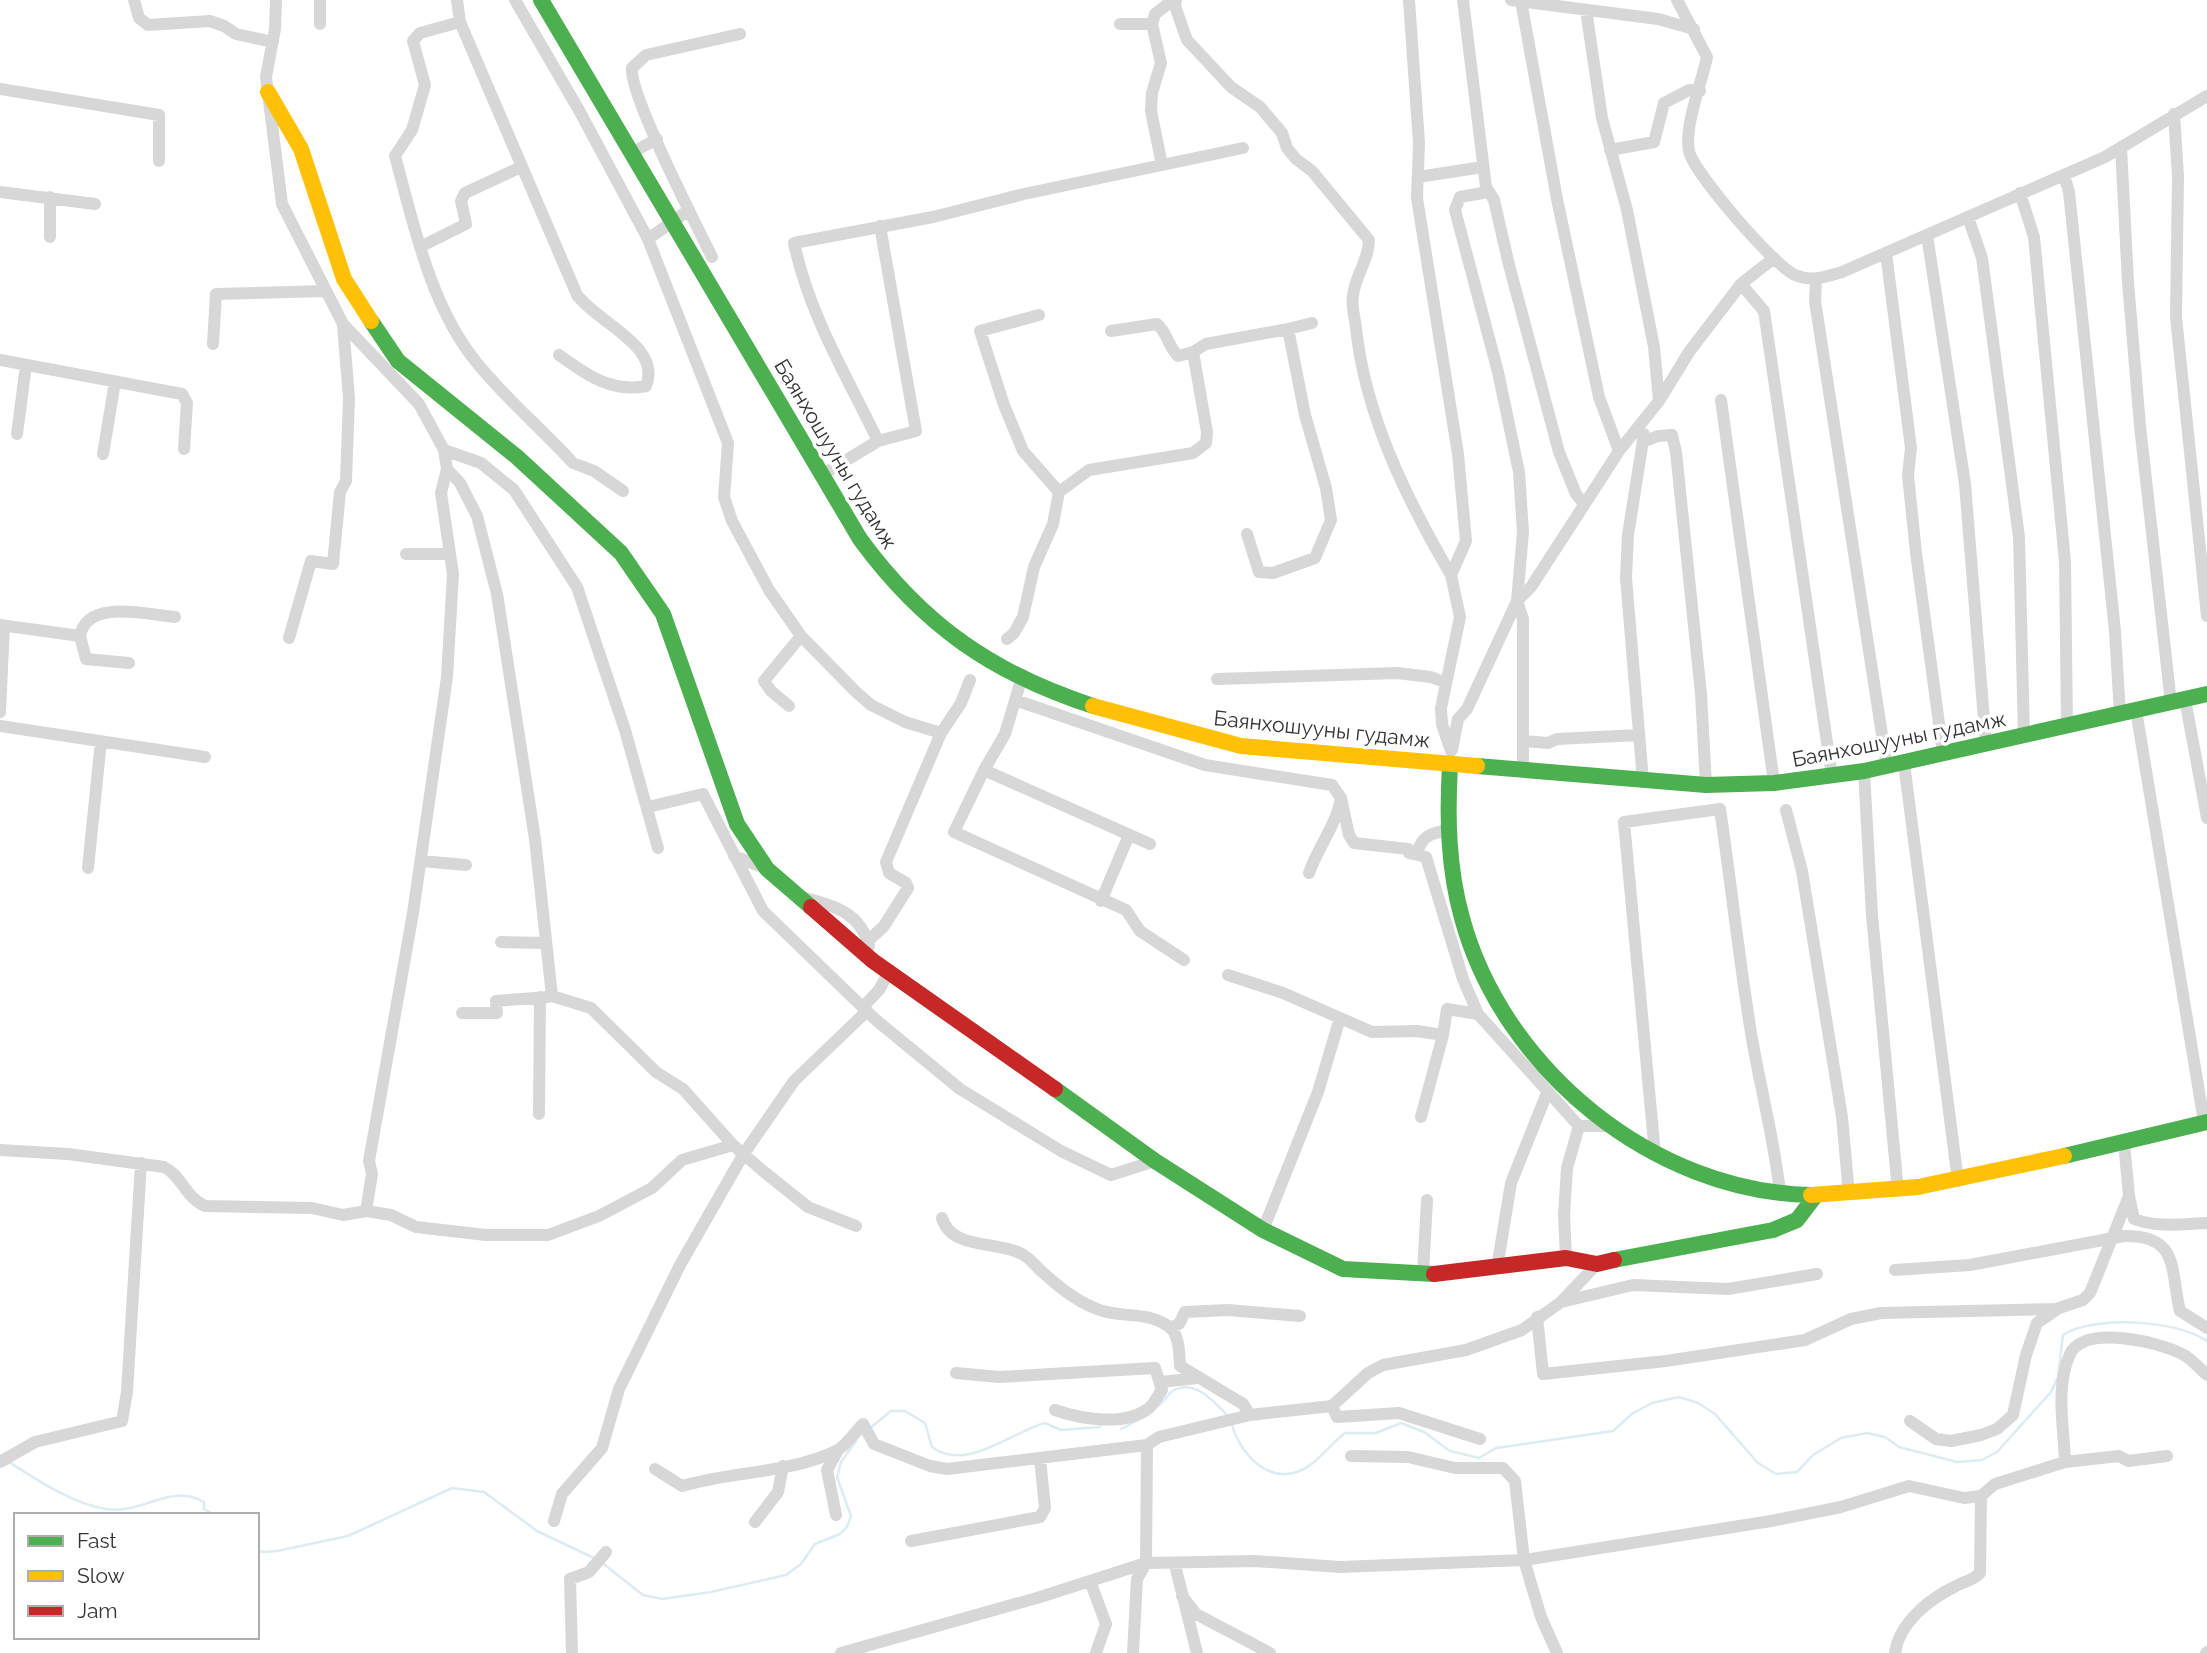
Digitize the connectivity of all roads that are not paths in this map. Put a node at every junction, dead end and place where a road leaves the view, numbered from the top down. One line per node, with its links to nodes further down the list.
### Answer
1 (134, 0): 19 (street)
2 (276, 0): 19 (street)
3 (320, 0): 14 (street)
4 (457, 0): 13 (street)
5 (514, 0): 47 (street)
6 (541, 0): 29 (street, Баянхошууны гудамж)
7 (1175, 0): 16 (street); 84 (street)
8 (1409, 0): 35 (street)
9 (1463, 0): 33 (street)
10 (1677, 0): 17 (street)
11 (1516, 1): 12 (street); 74 (street)
12 (1586, 10): 17 (street); 28 (street)
13 (460, 22): 32 (street); 48 (street)
14 (320, 24)
15 (1119, 24): 16 (street)
16 (1152, 24): 31 (street)
17 (1694, 30): 22 (street)
18 (740, 34): 25 (street)
19 (272, 42): 21 (street)
20 (0, 89): 30 (street)
21 (268, 92): 54 (street); 137 (street)
22 (1700, 92): 28 (street); 51 (street)
23 (2207, 96): 24 (street)
24 (2175, 114): 26 (street); 86 (street)
25 (657, 139): 29 (street); 41 (street)
26 (2121, 146): 34 (street); 100 (street)
27 (1243, 148): 31 (street)
28 (1610, 150): 67 (street)
29 (633, 152): 43 (street, Баянхошууны гудамж)
30 (159, 161)
31 (1162, 165): 44 (street)
32 (521, 167): 48 (street); 62 (street)
33 (1483, 167): 35 (street); 37 (street)
34 (2064, 175): 38 (street); 103 (street)
35 (1418, 177): 84 (street)
36 (0, 191): 39 (street)
37 (1488, 192): 80 (street); 85 (street)
38 (2020, 193): 42 (street); 105 (street)
39 (50, 197): 40 (street); 46 (street)
40 (95, 204)
41 (689, 210): 43 (street); 50 (street)
42 (1968, 217): 45 (street); 108 (street)
43 (673, 219): 47 (street); 77 (street, Баянхошууны гудамж)
44 (880, 226): 70 (street); 70 (street)
45 (1927, 235): 49 (street); 111 (street)
46 (50, 237)
47 (648, 239): 90 (street)
48 (420, 247): 78 (street)
49 (1886, 253): 52 (street); 112 (street)
50 (712, 257)
51 (1774, 258): 52 (street); 53 (street)
52 (1816, 280): 116 (street)
53 (1741, 284): 67 (street); 120 (street)
54 (325, 291): 57 (street); 60 (street)
55 (1039, 315): 79 (street)
56 (1312, 323): 58 (street)
57 (343, 324): 73 (street); 91 (street)
58 (1288, 329): 61 (street); 81 (street)
59 (1111, 331): 61 (street)
60 (213, 344)
61 (1193, 352): 79 (street)
62 (559, 355)
63 (0, 360): 64 (street)
64 (26, 365): 65 (street); 69 (street)
65 (115, 382): 72 (street); 75 (street)
66 (1721, 400): 122 (street)
67 (1658, 401): 68 (street)
68 (1642, 420): 71 (street); 74 (street)
69 (17, 434)
70 (878, 441): 77 (street)
71 (1645, 441): 107 (street); 123 (street)
72 (184, 449)
73 (444, 450): 76 (street); 125 (street)
74 (1619, 451): 80 (street)
75 (103, 454)
76 (447, 469): 83 (street); 143 (street)
77 (822, 475): 94 (street, Баянхошууны гудамж)
78 (623, 491)
79 (1059, 492): 92 (street)
80 (1584, 503): 85 (street)
81 (1247, 534)
82 (407, 554): 83 (street)
83 (450, 554): 134 (street)
84 (1451, 575): 97 (street)
85 (1517, 601): 110 (street); 114 (street)
86 (2207, 616)
87 (175, 617): 89 (street)
88 (2, 626): 89 (street); 102 (street)
89 (80, 636): 93 (street)
90 (801, 636): 101 (street); 106 (street)
91 (289, 638)
92 (1007, 639)
93 (129, 663)
94 (1022, 677): 99 (street); 114 (street, Баянхошууны гудамж)
95 (1217, 679): 97 (street)
96 (970, 680): 106 (street)
97 (1444, 682): 114 (street)
98 (2207, 694): 100 (street, Баянхошууны гудамж)
99 (1015, 699): 117 (street); 124 (street)
100 (2178, 701): 103 (street, Баянхошууны гудамж); 127 (street)
101 (789, 706)
102 (0, 712)
103 (2128, 712): 105 (street, Баянхошууны гудамж); 157 (street)
104 (0, 726): 109 (street)
105 (2067, 726): 108 (street, Баянхошууны гудамж)
106 (941, 733): 141 (street)
107 (1639, 735): 110 (street); 121 (street)
108 (2024, 736): 111 (street, Баянхошууны гудамж)
109 (101, 741): 113 (street); 136 (street)
110 (1523, 741): 118 (street)
111 (1986, 744): 112 (street, Баянхошууны гудамж)
112 (1943, 753): 115 (street, Баянхошууны гудамж)
113 (205, 757)
114 (1450, 758): 118 (street, Баянхошууны гудамж); 128 (street)
115 (1904, 763): 116 (street, Баянхошууны гудамж); 167 (street)
116 (1887, 767): 119 (street, Баянхошууны гудамж)
117 (984, 770): 129 (street); 140 (street)
118 (1523, 771): 121 (street, Баянхошууны гудамж)
119 (1864, 771): 120 (street, Баянхошууны гудамж); 168 (street)
120 (1832, 776): 122 (street, Баянхошууны гудамж)
121 (1643, 781): 123 (street, Баянхошууны гудамж)
122 (1774, 783): 123 (street, Баянхошууны гудамж)
123 (1706, 785)
124 (1341, 799): 132 (street); 138 (street)
125 (648, 807): 131 (street); 133 (street)
126 (1786, 810): 170 (street)
127 (2207, 818)
128 (1449, 830): 132 (street); 159 (street)
129 (1129, 835): 130 (street); 140 (street)
130 (1150, 844)
131 (658, 848)
132 (1417, 853): 151 (street)
133 (734, 856): 137 (street); 149 (street)
134 (421, 862): 135 (street); 174 (street)
135 (466, 865)
136 (88, 868)
137 (767, 869): 139 (street)
138 (1309, 873)
139 (795, 895): 141 (street); 145 (street)
140 (1101, 901): 144 (street)
141 (868, 941): 145 (street)
142 (501, 942): 143 (street)
143 (546, 943): 148 (street)
144 (1184, 960)
145 (873, 961): 146 (street)
146 (890, 970): 149 (street); 165 (street)
147 (1228, 975): 152 (street)
148 (546, 997): 150 (street); 155 (street); 161 (street)
149 (865, 1009): 164 (street); 165 (street)
150 (462, 1013)
151 (1478, 1014): 153 (street); 154 (street)
152 (1340, 1018): 153 (street); 178 (street)
153 (1443, 1035): 156 (street)
154 (1548, 1093): 158 (street); 182 (street)
155 (539, 1114)
156 (1421, 1117)
157 (2206, 1122): 160 (street)
158 (1579, 1126): 159 (street); 180 (street)
159 (1606, 1126): 163 (street)
160 (2124, 1143): 167 (street); 172 (street)
161 (733, 1145): 164 (street); 174 (street)
162 (0, 1150): 166 (street)
163 (1655, 1154): 169 (street); 169 (street)
164 (743, 1155): 177 (street); 212 (street)
165 (1155, 1161): 178 (street)
166 (141, 1163): 174 (street); 206 (street)
167 (1958, 1181): 168 (street)
168 (1898, 1191): 170 (street)
169 (1780, 1192): 171 (street)
170 (1849, 1194): 171 (street)
171 (1816, 1195): 181 (street)
172 (2129, 1196): 176 (street); 179 (street)
173 (1427, 1200): 184 (street)
174 (366, 1211)
175 (942, 1218): 190 (street)
176 (2207, 1223)
177 (856, 1226)
178 (1263, 1230): 184 (street)
179 (2110, 1239): 183 (street); 187 (street); 191 (street)
180 (1566, 1258): 181 (street); 182 (street)
181 (1597, 1264): 186 (street)
182 (1497, 1268): 184 (street)
183 (1895, 1270)
184 (1423, 1274)
185 (1817, 1274): 186 (street)
186 (1561, 1302): 189 (street)
187 (2056, 1309): 189 (street); 199 (street)
188 (1300, 1316): 190 (street)
189 (1537, 1317): 196 (street)
190 (1171, 1327): 194 (street)
191 (2207, 1328)
192 (956, 1373): 195 (street)
193 (2207, 1374): 207 (street)
194 (1197, 1378): 195 (street); 198 (street)
195 (1161, 1382): 197 (street)
196 (1332, 1406): 198 (street); 200 (street)
197 (1055, 1410)
198 (1245, 1416): 201 (street)
199 (1910, 1421)
200 (1480, 1439)
201 (1147, 1445): 205 (street); 217 (street)
202 (838, 1450): 205 (street); 208 (street); 211 (street)
203 (2167, 1456): 207 (street)
204 (1352, 1457): 216 (street)
205 (1040, 1459): 214 (street)
206 (0, 1462)
207 (2065, 1462): 210 (street)
208 (783, 1466): 209 (street); 213 (street)
209 (655, 1469)
210 (1981, 1496): 216 (street); 228 (street)
211 (836, 1514)
212 (554, 1521)
213 (755, 1522)
214 (911, 1541)
215 (602, 1557): 221 (street)
216 (1524, 1560): 218 (street); 227 (street)
217 (1146, 1563): 218 (street); 219 (street); 224 (street)
218 (1175, 1564): 220 (street)
219 (1090, 1581): 222 (street); 223 (street)
220 (1182, 1596): 225 (street); 226 (street)
221 (572, 1653)
222 (841, 1653)
223 (1096, 1653)
224 (1133, 1653)
225 (1197, 1653)
226 (1269, 1653)
227 (1557, 1653)
228 (1895, 1653)

